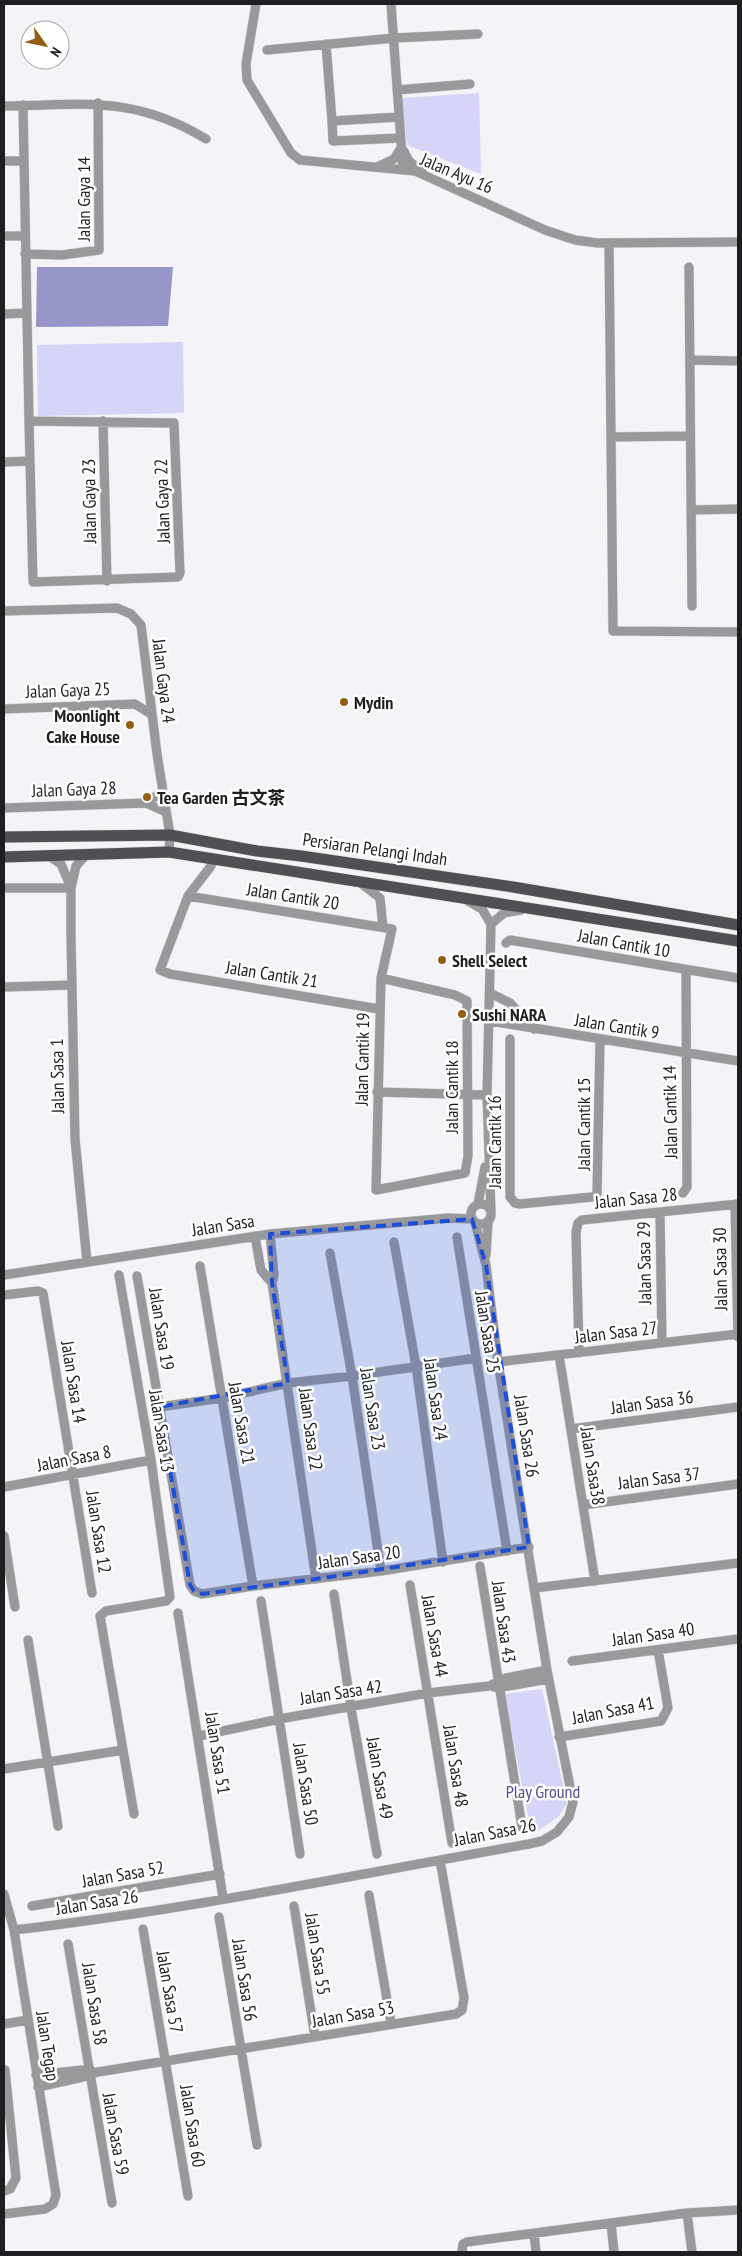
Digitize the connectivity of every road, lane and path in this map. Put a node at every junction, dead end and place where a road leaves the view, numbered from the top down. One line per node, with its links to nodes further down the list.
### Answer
1 (256, 4): 19 (street, Jalan Ayu 16)
2 (391, 4): 4 (street)
3 (478, 34): 4 (street)
4 (394, 38): 5 (street); 8 (street)
5 (326, 44): 6 (street); 13 (street)
6 (267, 50)
7 (470, 84): 8 (street)
8 (397, 90): 12 (street)
9 (98, 103): 10 (street); 15 (street); 26 (street, Jalan Gaya 14)
10 (23, 105): 11 (street); 17 (street)
11 (4, 106)
12 (399, 117): 13 (street); 14 (street)
13 (332, 121): 14 (street)
14 (400, 138): 16 (street)
15 (206, 139)
16 (401, 148): 19 (street); 20 (street); 21 (street)
17 (22, 161): 18 (street); 23 (street)
18 (4, 162)
19 (377, 167): 20 (street, Jalan Ayu 16)
20 (403, 169): 21 (street, Jalan Ayu 16)
21 (426, 175): 25 (street, Jalan Ayu 16)
22 (4, 236): 23 (street)
23 (24, 236): 26 (street)
24 (738, 242): 25 (street, Jalan Ayu 16)
25 (609, 243): 35 (street)
26 (24, 254): 28 (street)
27 (689, 267): 30 (street)
28 (26, 313): 29 (street); 32 (street)
29 (4, 314)
30 (690, 360): 31 (street); 34 (street)
31 (738, 361)
32 (29, 421): 33 (street, Jalan Gaya 22); 36 (street)
33 (104, 421): 40 (street, Jalan Gaya 23); 40 (street, Jalan Gaya 22)
34 (690, 436): 35 (street); 39 (street)
35 (611, 437): 43 (street)
36 (30, 461): 37 (street); 40 (street, Jalan Gaya 22)
37 (4, 462)
38 (738, 509): 39 (street)
39 (691, 510): 41 (street)
40 (107, 581)
41 (692, 606)
42 (4, 611): 44 (street, Jalan Gaya 24)
43 (738, 632)
44 (148, 694): 45 (street, Jalan Gaya 25); 47 (street, Jalan Gaya 24)
45 (134, 704): 46 (street, Jalan Gaya 25); 47 (street, Jalan Gaya 25)
46 (4, 709)
47 (151, 714): 48 (street, Jalan Gaya 24)
48 (162, 792): 49 (street); 51 (street, Jalan Gaya 24)
49 (146, 803): 50 (street, Jalan Gaya 28); 51 (street, Jalan Gaya 28)
50 (4, 808)
51 (166, 812): 52 (street, Jalan Gaya 24)
52 (170, 835): 53 (main road, Persiaran Pelangi Indah); 54 (street, Jalan Gaya 24); 66 (main road, Persiaran Pelangi Indah)
53 (4, 837)
54 (169, 852): 56 (main road, Persiaran Pelangi Indah); 58 (main road, Persiaran Pelangi Indah)
55 (49, 856): 56 (main road, Persiaran Pelangi Indah); 57 (main road, Persiaran Pelangi Indah); 61 (street, Jalan Sasa 1)
56 (85, 856): 61 (street, Jalan Sasa 1)
57 (4, 857)
58 (212, 859): 59 (main road, Persiaran Pelangi Indah); 62 (street)
59 (359, 882): 63 (main road, Persiaran Pelangi Indah); 67 (street, Jalan Cantik 19)
60 (4, 888): 61 (street)
61 (71, 888): 73 (street, Jalan Sasa 1)
62 (188, 896): 67 (street, Jalan Cantik 20); 76 (street, Jalan Cantik 21)
63 (460, 897): 64 (main road, Persiaran Pelangi Indah); 65 (street)
64 (532, 908): 65 (street); 68 (main road, Persiaran Pelangi Indah)
65 (491, 924): 75 (street)
66 (738, 925)
67 (387, 928): 71 (street, Jalan Cantik 19)
68 (738, 941)
69 (506, 944): 70 (street, Jalan Cantik 10)
70 (686, 970): 72 (street, Jalan Cantik 10); 81 (street, Jalan Cantik 14)
71 (381, 978): 76 (street, Jalan Cantik 19); 84 (street, Jalan Cantik 18)
72 (738, 978)
73 (72, 985): 74 (street); 102 (street, Jalan Sasa 1)
74 (4, 987)
75 (490, 992): 77 (street); 78 (street)
76 (379, 1009): 83 (street, Jalan Cantik 19)
77 (490, 1021): 78 (street, Jalan Cantik 9); 85 (street)
78 (534, 1029): 80 (street, Jalan Cantik 9)
79 (510, 1039): 89 (street, Jalan Cantik 16)
80 (600, 1040): 81 (street, Jalan Cantik 9); 89 (street, Jalan Cantik 15)
81 (685, 1052): 82 (street, Jalan Cantik 9); 88 (street, Jalan Cantik 14)
82 (738, 1061)
83 (377, 1092): 84 (street); 87 (street, Jalan Cantik 19)
84 (468, 1095): 85 (street); 87 (street, Jalan Cantik 18)
85 (487, 1095): 86 (street)
86 (488, 1154): 91 (street); 92 (street)
87 (376, 1190)
88 (683, 1193)
89 (554, 1201)
90 (737, 1204): 93 (street, Jalan Sasa 28); 110 (street, Jalan Sasa 30)
91 (475, 1206): 92 (street); 94 (street, Jalan Sasa); 95 (street)
92 (491, 1212): 96 (street)
93 (660, 1212): 111 (street, Jalan Sasa 29); 112 (street, Jalan Sasa 28)
94 (448, 1218): 95 (street, Jalan Sasa); 97 (street, Jalan Sasa)
95 (474, 1220): 96 (street); 103 (street, Jalan Sasa 26)
96 (488, 1222): 103 (street, Jalan Sasa 26)
97 (270, 1234): 98 (street, Jalan Sasa); 108 (street, Jalan Sasa 22)
98 (255, 1236): 102 (street, Jalan Sasa); 108 (street, Jalan Sasa 22)
99 (457, 1237): 114 (street, Jalan Sasa 25)
100 (394, 1242): 116 (street, Jalan Sasa 24)
101 (330, 1253): 117 (street, Jalan Sasa 23)
102 (87, 1262): 105 (street, Jalan Sasa)
103 (486, 1265): 115 (street, Jalan Sasa 26)
104 (200, 1266): 119 (street, Jalan Sasa 21)
105 (4, 1275)
106 (119, 1275): 123 (street, Jalan Sasa 13)
107 (137, 1276): 121 (street, Jalan Sasa 19)
108 (272, 1283): 118 (street, Jalan Sasa 22)
109 (4, 1295): 124 (street, Jalan Sasa 14)
110 (738, 1335): 111 (street, Jalan Sasa 27)
111 (662, 1343): 112 (street, Jalan Sasa 27)
112 (579, 1353): 113 (street, Jalan Sasa 27)
113 (559, 1355): 115 (street, Jalan Sasa 27); 122 (street, Jalan Sasa38)
114 (476, 1358): 116 (street); 130 (street, Jalan Sasa 25)
115 (498, 1362): 129 (street, Jalan Sasa 26)
116 (416, 1366): 117 (street); 131 (street, Jalan Sasa 24)
117 (352, 1376): 118 (street); 134 (street, Jalan Sasa 23)
118 (288, 1383): 119 (street); 135 (street, Jalan Sasa 22)
119 (222, 1398): 121 (street); 138 (street, Jalan Sasa 21)
120 (738, 1406): 122 (street, Jalan Sasa 36)
121 (159, 1407): 140 (street, Jalan Sasa 19)
122 (571, 1429): 127 (street, Jalan Sasa38)
123 (151, 1460): 124 (street, Jalan Sasa 8); 157 (street, Jalan Sasa 13)
124 (73, 1475): 126 (street, Jalan Sasa 8); 141 (street, Jalan Sasa 12)
125 (738, 1484): 127 (street, Jalan Sasa 37)
126 (4, 1487)
127 (583, 1505): 136 (street, Jalan Sasa38)
128 (4, 1536): 144 (street)
129 (529, 1547): 130 (street, Jalan Sasa 20); 139 (street, Jalan Sasa 26)
130 (506, 1550): 131 (street, Jalan Sasa 20)
131 (443, 1562): 134 (street, Jalan Sasa 20)
132 (738, 1563): 136 (street)
133 (480, 1566): 151 (street, Jalan Sasa 43)
134 (382, 1571): 135 (street, Jalan Sasa 20)
135 (316, 1580): 138 (street, Jalan Sasa 20)
136 (595, 1581): 139 (street)
137 (410, 1585): 152 (street, Jalan Sasa 44)
138 (253, 1586): 140 (street, Jalan Sasa 20)
139 (535, 1588): 150 (street, Jalan Sasa 26)
140 (194, 1592)
141 (92, 1593)
142 (334, 1594): 153 (street, Jalan Sasa 49)
143 (261, 1601): 154 (street, Jalan Sasa 50)
144 (15, 1607)
145 (178, 1613): 155 (street, Jalan Sasa 51)
146 (738, 1639): 148 (street, Jalan Sasa 40)
147 (28, 1640): 158 (street)
148 (658, 1650): 149 (street, Jalan Sasa 40); 156 (street, Jalan Sasa 41)
149 (572, 1661)
150 (548, 1675): 151 (street, Jalan Sasa 42); 156 (street, Jalan Sasa 26)
151 (495, 1685): 152 (street, Jalan Sasa 42); 162 (street, Jalan Sasa 43)
152 (428, 1693): 153 (street, Jalan Sasa 42); 163 (street, Jalan Sasa 48)
153 (351, 1708): 154 (street, Jalan Sasa 42); 165 (street, Jalan Sasa 49)
154 (279, 1718): 155 (street, Jalan Sasa 42); 164 (street, Jalan Sasa 50)
155 (199, 1736): 167 (street, Jalan Sasa 51)
156 (559, 1737): 166 (street, Jalan Sasa 26)
157 (123, 1750): 158 (street); 160 (street)
158 (48, 1762): 159 (street); 161 (street)
159 (4, 1769)
160 (134, 1814)
161 (58, 1826)
162 (522, 1827)
163 (452, 1843)
164 (300, 1854)
165 (377, 1854)
166 (440, 1860): 170 (street, Jalan Sasa 26); 178 (street, Jalan Sasa 53)
167 (220, 1874): 170 (street, Jalan Sasa 51); 171 (street, Jalan Sasa 52)
168 (4, 1894): 175 (street, Jalan Tegap)
169 (369, 1895): 178 (street)
170 (224, 1898): 175 (street, Jalan Sasa 26)
171 (32, 1906)
172 (294, 1906): 180 (street, Jalan Sasa 55)
173 (218, 1916): 181 (street, Jalan Sasa 56)
174 (143, 1929): 182 (street, Jalan Sasa 57)
175 (14, 1930): 177 (street, Jalan Tegap)
176 (68, 1944): 184 (street, Jalan Sasa 58)
177 (28, 2020): 179 (street); 185 (street, Jalan Tegap)
178 (391, 2023): 180 (street, Jalan Sasa 53)
179 (4, 2024)
180 (315, 2036): 181 (street, Jalan Sasa 53)
181 (240, 2048): 182 (street, Jalan Sasa 53); 187 (street, Jalan Sasa 56)
182 (165, 2061): 184 (street, Jalan Sasa 53); 189 (street, Jalan Sasa 60)
183 (5, 2070): 188 (street)
184 (92, 2072): 185 (street, Jalan Sasa 53); 186 (street, Jalan Sasa 53); 190 (street, Jalan Sasa 59)
185 (36, 2075): 186 (street, Jalan Tegap)
186 (38, 2087): 193 (street, Jalan Tegap)
187 (257, 2145)
188 (4, 2191)
189 (188, 2196)
190 (112, 2203)
191 (738, 2210): 192 (street)
192 (687, 2213): 194 (street); 199 (street)
193 (4, 2214)
194 (611, 2223): 195 (street); 198 (street)
195 (534, 2234): 196 (street); 197 (street)
196 (463, 2248)
197 (536, 2252)
198 (614, 2252)
199 (692, 2252)

